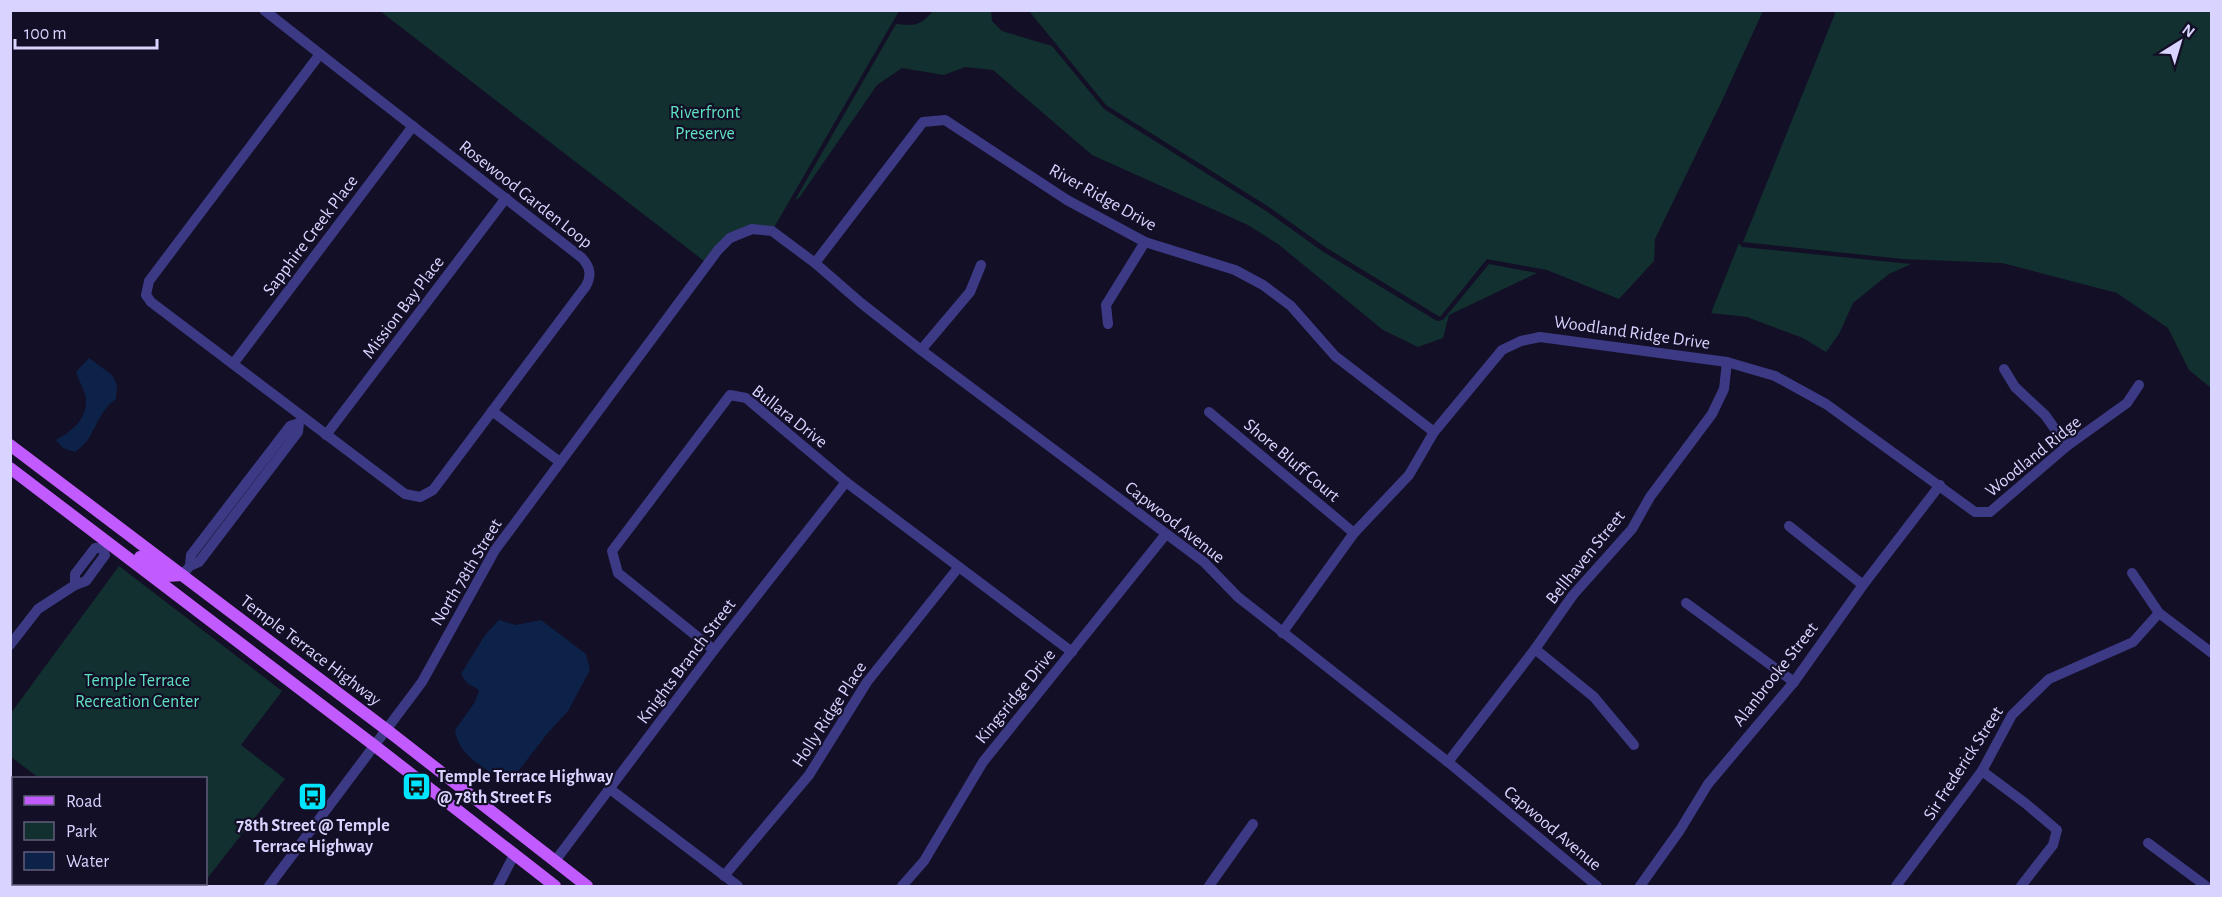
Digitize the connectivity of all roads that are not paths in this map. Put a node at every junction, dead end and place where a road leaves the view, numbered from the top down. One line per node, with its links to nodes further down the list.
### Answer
1 (264, 10): 2 (street, Rosewood Garden Loop)
2 (320, 54): 3 (street, Rosewood Garden Loop); 12 (street)
3 (413, 126): 4 (street, Rosewood Garden Loop); 12 (street, Sapphire Creek Place)
4 (506, 198): 15 (street, Rosewood Garden Loop); 19 (street, Mission Bay Place)
5 (1145, 242): 7 (street, River Ridge Drive); 9 (street); 18 (street, River Ridge Drive)
6 (718, 250): 7 (street, Capwood Avenue); 22 (street, North 78th Street)
7 (815, 263): 10 (street, Capwood Avenue)
8 (981, 265): 10 (street)
9 (1108, 324)
10 (921, 350): 28 (street, Capwood Avenue)
11 (1727, 362): 18 (street, Woodland Ridge Drive); 25 (street, Woodland Ridge Drive); 38 (street, Bellhaven Street)
12 (233, 364): 17 (street)
13 (2004, 369): 21 (street)
14 (2139, 385): 21 (street, Woodland Ridge)
15 (492, 411): 19 (street, Rosewood Garden Loop); 22 (street)
16 (1209, 412): 27 (street, Shore Bluff Court)
17 (301, 420): 19 (street); 31 (street)
18 (1434, 432): 27 (street, Woodland Ridge Drive)
19 (326, 435)
20 (10, 445): 31 (main road, Temple Terrace Highway)
21 (2067, 446): 25 (street, Woodland Ridge)
22 (560, 462): 43 (street, North 78th Street)
23 (10, 468): 29 (main road, Temple Terrace Highway)
24 (846, 482): 30 (street, Bullara Drive); 39 (street, Knights Branch Street); 39 (street, Bullara Drive)
25 (1940, 485): 33 (street, Alanbrooke Street)
26 (1790, 526): 33 (street)
27 (1354, 533): 36 (street, Woodland Ridge Drive)
28 (1166, 534): 36 (street, Capwood Avenue); 40 (street, Kingsridge Drive)
29 (104, 544): 31 (main road); 37 (street); 45 (main road, Temple Terrace Highway)
30 (958, 568): 40 (street, Bullara Drive); 53 (street, Holly Ridge Place)
31 (186, 571): 43 (main road, Temple Terrace Highway)
32 (2132, 573): 35 (street)
33 (1863, 585): 42 (street, Alanbrooke Street)
34 (1686, 603): 42 (street)
35 (2159, 613): 41 (street); 47 (street, Sir Frederick Street)
36 (1282, 633): 46 (street, Capwood Avenue)
37 (10, 645)
38 (1535, 649): 44 (street); 46 (street, Bellhaven Street)
39 (714, 650): 48 (street, Knights Branch Street)
40 (1072, 652): 60 (street, Kingsridge Drive)
41 (2211, 653)
42 (1794, 682): 63 (street, Alanbrooke Street)
43 (387, 730): 45 (street, North 78th Street); 52 (main road, Temple Terrace Highway)
44 (1634, 745)
45 (375, 746): 51 (main road, Temple Terrace Highway); 55 (street, North 78th Street)
46 (1448, 762): 62 (street, Capwood Avenue)
47 (1982, 771): 64 (street, Sir Frederick Street); 65 (street)
48 (610, 789): 52 (street, Knights Branch Street); 53 (street)
49 (1253, 824): 61 (street)
50 (2148, 843): 66 (street)
51 (514, 855): 54 (main road, Temple Terrace Highway); 56 (street)
52 (555, 861): 54 (main road); 58 (main road, Temple Terrace Highway)
53 (724, 876): 59 (street)
54 (542, 877): 57 (main road, Temple Terrace Highway)
55 (269, 886)
56 (498, 886)
57 (555, 886)
58 (587, 886)
59 (738, 886)
60 (903, 886)
61 (1209, 886)
62 (1597, 886)
63 (1640, 886)
64 (1896, 886)
65 (2021, 886)
66 (2206, 886)

